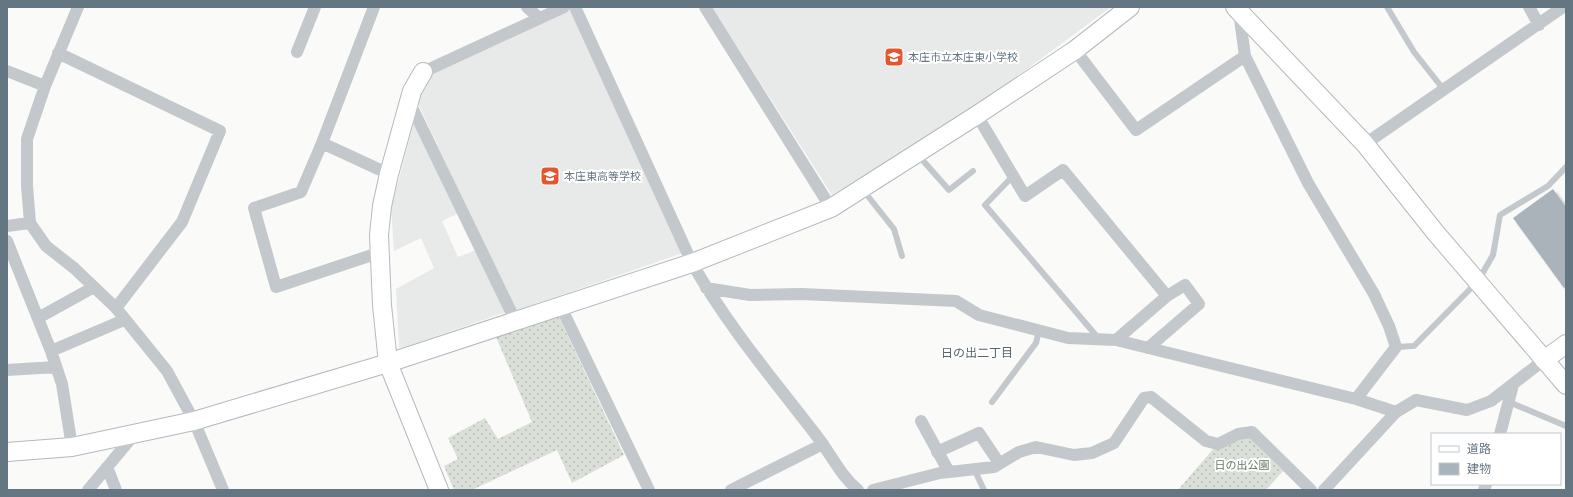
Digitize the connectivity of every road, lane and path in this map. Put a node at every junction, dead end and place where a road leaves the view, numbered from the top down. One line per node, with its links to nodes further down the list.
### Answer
1 (78, 7): 16 (street)
2 (315, 7): 17 (street)
3 (374, 7): 25 (street)
4 (527, 7): 13 (street)
5 (564, 7): 13 (street)
6 (575, 7): 39 (street)
7 (705, 7): 33 (street)
8 (1130, 7): 15 (street)
9 (1387, 7): 22 (lane)
10 (1528, 7): 14 (street)
11 (1565, 8): 14 (street)
12 (1237, 9): 18 (street); 26 (street)
13 (539, 18): 20 (street)
14 (1539, 25): 22 (street)
15 (1075, 50): 18 (street); 24 (street)
16 (58, 52): 21 (street); 45 (street)
17 (297, 52)
18 (1245, 56): 53 (street)
19 (7, 71): 21 (street)
20 (423, 72): 23 (street)
21 (45, 86): 34 (street)
22 (1444, 90): 26 (street)
23 (409, 101): 30 (street); 48 (street)
24 (977, 115): 27 (street); 31 (street)
25 (322, 143): 30 (street); 37 (street)
26 (1365, 144): 40 (street)
27 (916, 154): 29 (lane); 32 (street)
28 (1566, 167): 40 (lane)
29 (973, 171)
30 (389, 174): 37 (street)
31 (1013, 176): 43 (street); 50 (lane)
32 (862, 189): 33 (street); 38 (lane)
33 (831, 208): 39 (street)
34 (30, 223): 35 (street); 41 (street)
35 (7, 226)
36 (7, 242): 46 (street)
37 (381, 252): 57 (street)
38 (902, 256)
39 (692, 262): 42 (street); 44 (street)
40 (1478, 282): 53 (lane); 56 (street)
41 (94, 287): 45 (street); 46 (street)
42 (706, 288): 49 (street); 71 (street)
43 (1167, 296): 51 (street); 54 (street)
44 (560, 305): 48 (street); 83 (street)
45 (116, 308): 47 (street)
46 (38, 318): 55 (street)
47 (124, 320): 55 (street); 67 (street)
48 (515, 320): 57 (street)
49 (1039, 330): 50 (street); 63 (lane)
50 (1099, 339): 51 (street)
51 (1116, 340): 54 (street)
52 (1566, 344): 56 (street)
53 (1396, 347): 62 (street)
54 (1148, 348): 62 (street)
55 (51, 351): 58 (street)
56 (1544, 360): 60 (street); 61 (street)
57 (388, 363): 67 (street); 82 (street)
58 (56, 367): 59 (street); 72 (street)
59 (7, 370)
60 (1513, 385): 64 (street); 65 (street)
61 (1566, 386)
62 (1356, 399): 65 (street)
63 (992, 402)
64 (1509, 402): 68 (lane); 69 (street)
65 (1396, 412): 89 (street)
66 (921, 421): 74 (street)
67 (194, 422): 70 (street); 81 (street)
68 (1566, 426)
69 (1500, 433)
70 (134, 435): 72 (street); 76 (street)
71 (823, 444): 84 (street); 85 (street)
72 (72, 448): 73 (street)
73 (7, 452)
74 (937, 452): 75 (street); 78 (street)
75 (999, 463): 77 (street); 88 (street)
76 (107, 468): 79 (street); 80 (street)
77 (974, 469): 78 (street); 87 (lane)
78 (948, 472): 86 (street)
79 (88, 490)
80 (116, 490)
81 (223, 490)
82 (439, 490)
83 (649, 490)
84 (731, 490)
85 (858, 490)
86 (873, 490)
87 (984, 490)
88 (1311, 490)
89 (1324, 490)

